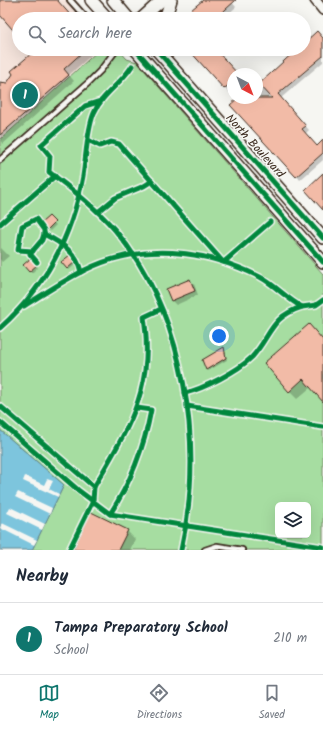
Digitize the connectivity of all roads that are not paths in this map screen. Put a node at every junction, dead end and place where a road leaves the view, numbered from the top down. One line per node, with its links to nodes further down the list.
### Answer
1 (70, 0): 8 (lane)
2 (91, 0): 9 (street)
3 (113, 0): 10 (street)
4 (162, 0): 11 (street)
5 (171, 0): 12 (street)
6 (315, 0): 7 (street)
7 (323, 9)
8 (81, 12)
9 (102, 12)
10 (124, 12)
11 (149, 12)
12 (167, 12)
13 (112, 56): 18 (lane)
14 (141, 56): 20 (street)
15 (162, 56): 17 (street, North Boulevard)
16 (168, 56): 17 (street)
17 (171, 66): 19 (street, North Boulevard)
18 (0, 160)
19 (323, 238)
20 (323, 262)
21 (234, 549): 22 (lane); 23 (lane)
22 (205, 550)
23 (242, 550)

